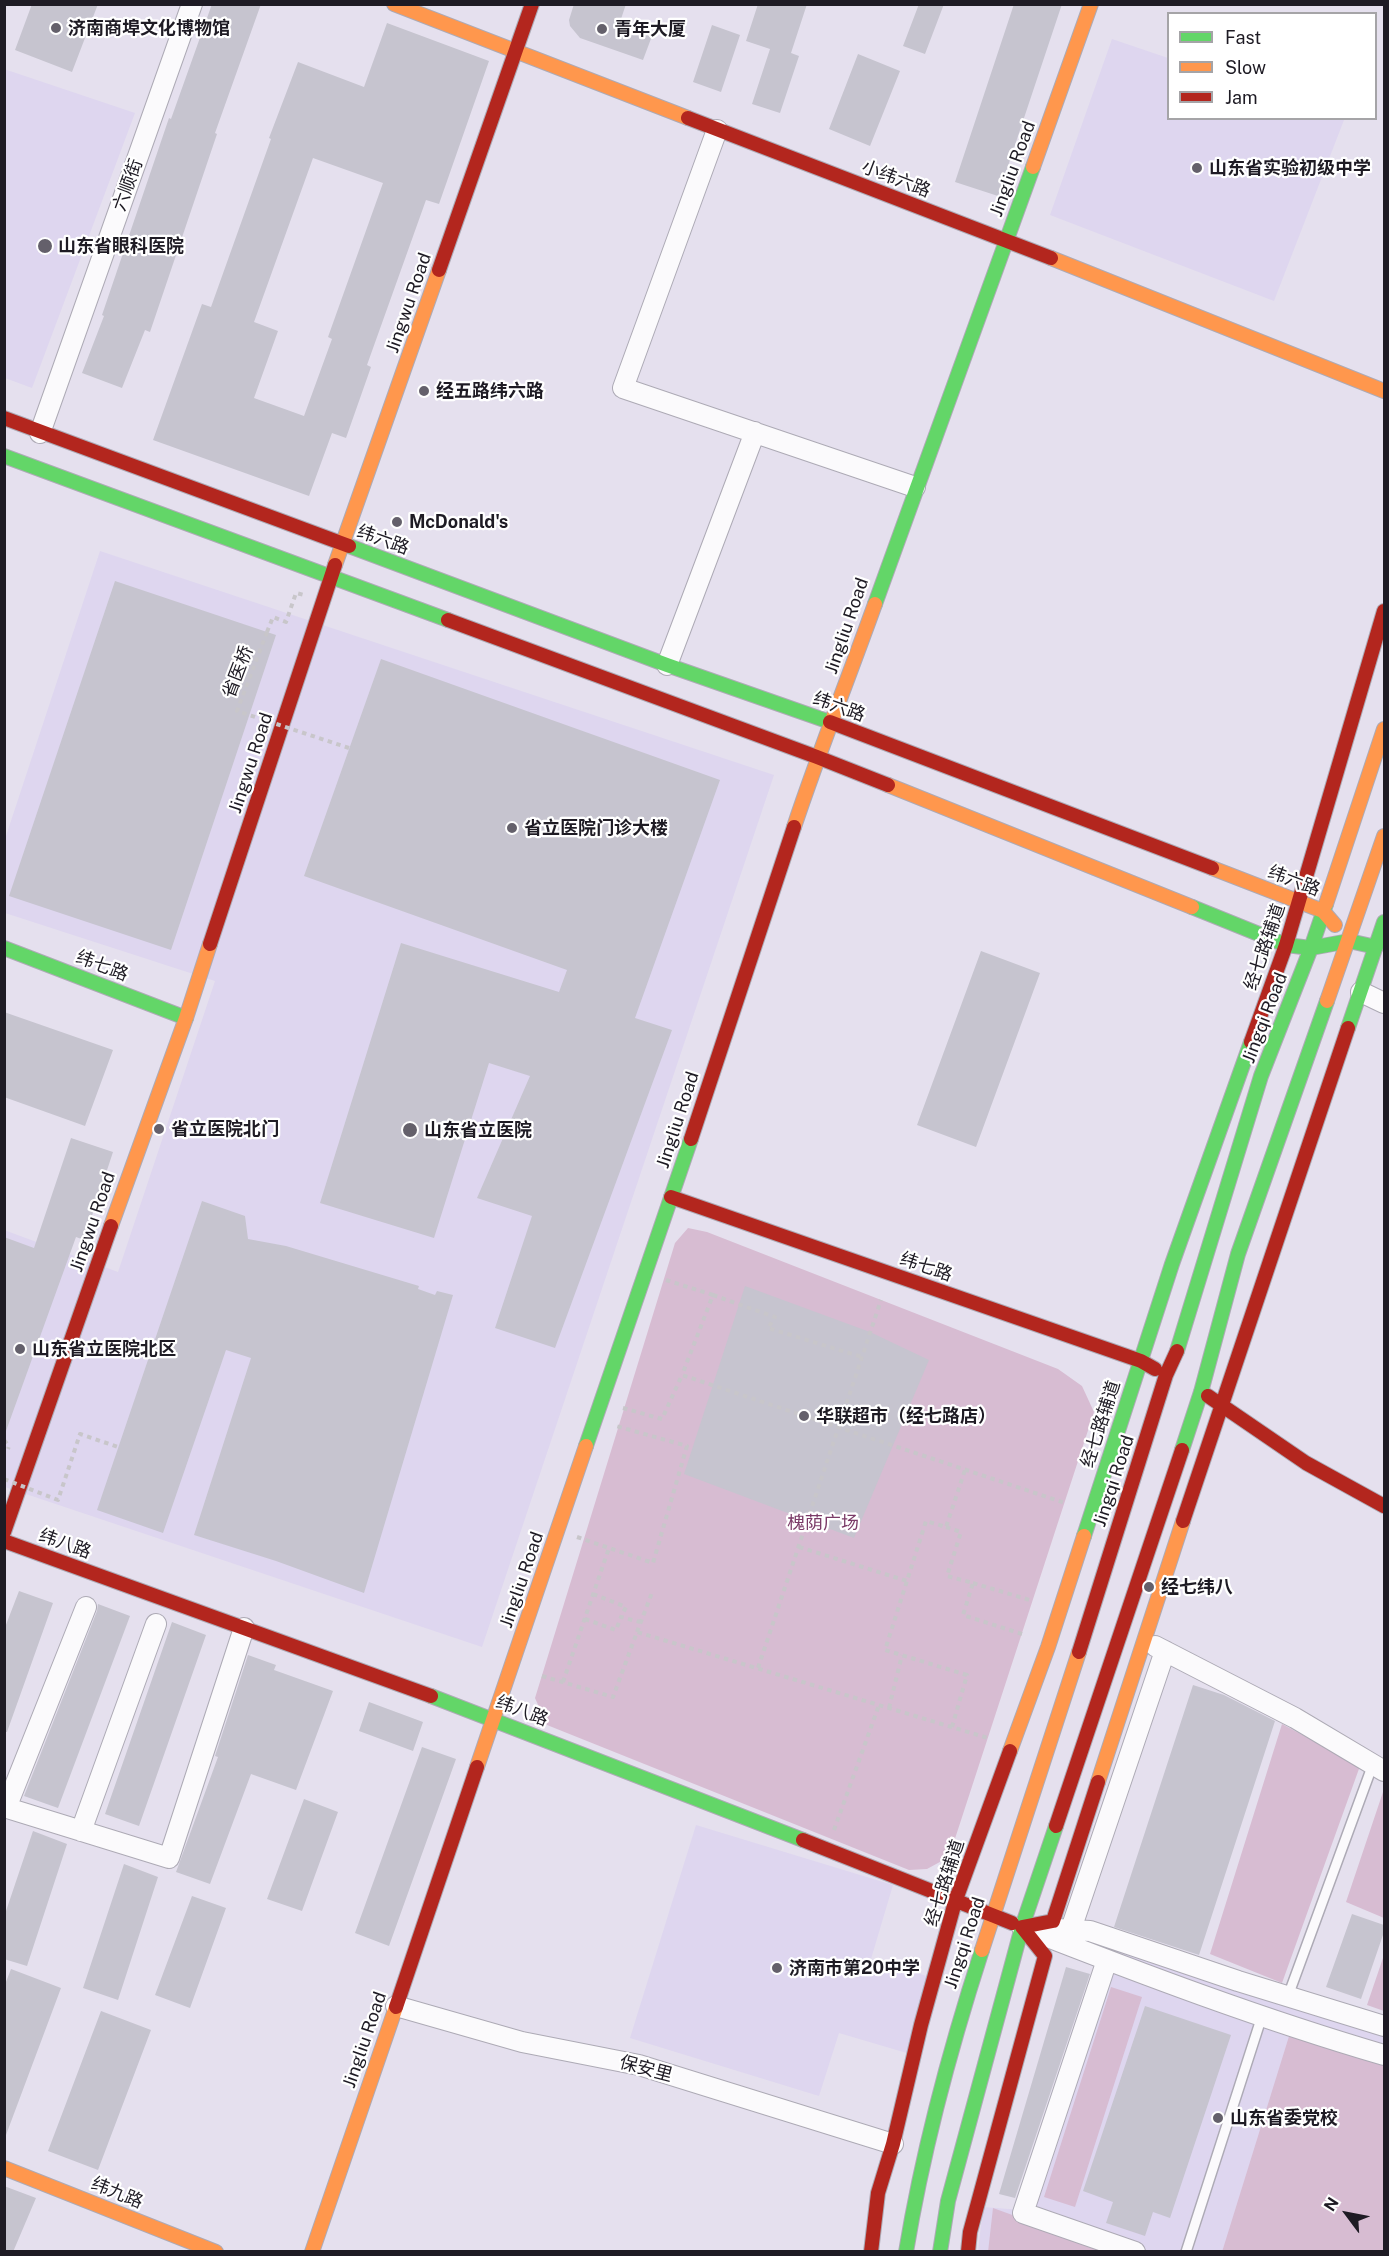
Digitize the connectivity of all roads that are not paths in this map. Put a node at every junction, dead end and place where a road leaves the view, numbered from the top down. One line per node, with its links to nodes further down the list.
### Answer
1 (192, 4): 11 (street, 六顺街)
2 (393, 4): 5 (street, 小纬六路)
3 (532, 4): 5 (street, Jingwu Road)
4 (1091, 4): 7 (street, Jingliu Road)
5 (516, 52): 6 (street, 小纬六路); 14 (street, Jingwu Road)
6 (717, 130): 7 (street, 小纬六路); 10 (street)
7 (1006, 240): 8 (street, 小纬六路); 13 (street, Jingliu Road)
8 (1384, 391)
9 (4, 418): 11 (street, 纬六路)
10 (754, 432): 13 (street); 17 (street)
11 (40, 433): 14 (street, 纬六路)
12 (4, 456): 15 (street)
13 (915, 487): 18 (street, Jingliu Road)
14 (342, 544): 15 (street, Jingwu Road); 17 (street, 纬六路)
15 (331, 577): 20 (street); 32 (street, Jingwu Road)
16 (1384, 611): 22 (street, 经七路辅道)
17 (667, 665): 18 (street, 纬六路)
18 (832, 723): 20 (street, Jingliu Road); 22 (street, 纬六路)
19 (1384, 729): 23 (street, Jingqi Road)
20 (817, 757): 26 (street); 33 (street, Jingliu Road)
21 (1384, 836): 25 (street)
22 (1300, 902): 23 (street, 纬六路); 26 (street, 经七路辅道)
23 (1323, 911): 25 (street, 纬六路); 29 (street, Jingqi Road)
24 (1384, 922): 27 (street)
25 (1349, 941): 27 (street); 29 (street); 36 (street)
26 (1286, 945): 29 (street); 34 (street, 经七路辅道)
27 (1376, 947): 30 (street)
28 (4, 948): 32 (street, 纬七路)
29 (1311, 948): 35 (street, Jingqi Road)
30 (1361, 992): 31 (street); 37 (street)
31 (1384, 1003)
32 (189, 1021): 39 (street, Jingwu Road)
33 (671, 1197): 34 (street, 纬七路); 46 (street, Jingliu Road)
34 (1141, 1360): 35 (street, 纬七路); 50 (street, 经七路辅道)
35 (1166, 1375): 51 (street, Jingqi Road)
36 (1201, 1392): 37 (street); 52 (street)
37 (1221, 1405): 38 (street); 44 (street)
38 (1384, 1506)
39 (4, 1532)
40 (4, 1541): 43 (street, 纬八路)
41 (86, 1607): 48 (street)
42 (156, 1624): 49 (street)
43 (244, 1628): 46 (street, 纬八路); 49 (street)
44 (1144, 1641): 45 (street); 52 (street)
45 (1165, 1651): 47 (street); 53 (street)
46 (494, 1719): 50 (street, 纬八路); 56 (street, Jingliu Road)
47 (1379, 1767): 55 (lane)
48 (5, 1807): 49 (street)
49 (81, 1831)
50 (955, 1902): 51 (street, 纬八路); 60 (street, 经七路辅道)
51 (993, 1916): 52 (street, 纬八路); 65 (street, Jingqi Road)
52 (1022, 1927): 53 (street); 54 (street); 66 (street); 67 (street)
53 (1071, 1929): 55 (street)
54 (1107, 1960): 57 (street); 68 (street)
55 (1288, 1996): 58 (street)
56 (396, 2006): 60 (street, 保安里); 63 (street, Jingliu Road)
57 (1262, 2016): 59 (street); 69 (lane)
58 (1384, 2026)
59 (1384, 2055)
60 (893, 2144): 64 (street, 经七路辅道)
61 (4, 2168): 62 (street, 纬九路)
62 (216, 2252)
63 (312, 2252)
64 (870, 2252)
65 (906, 2252)
66 (940, 2252)
67 (968, 2252)
68 (1135, 2252)
69 (1186, 2252)

